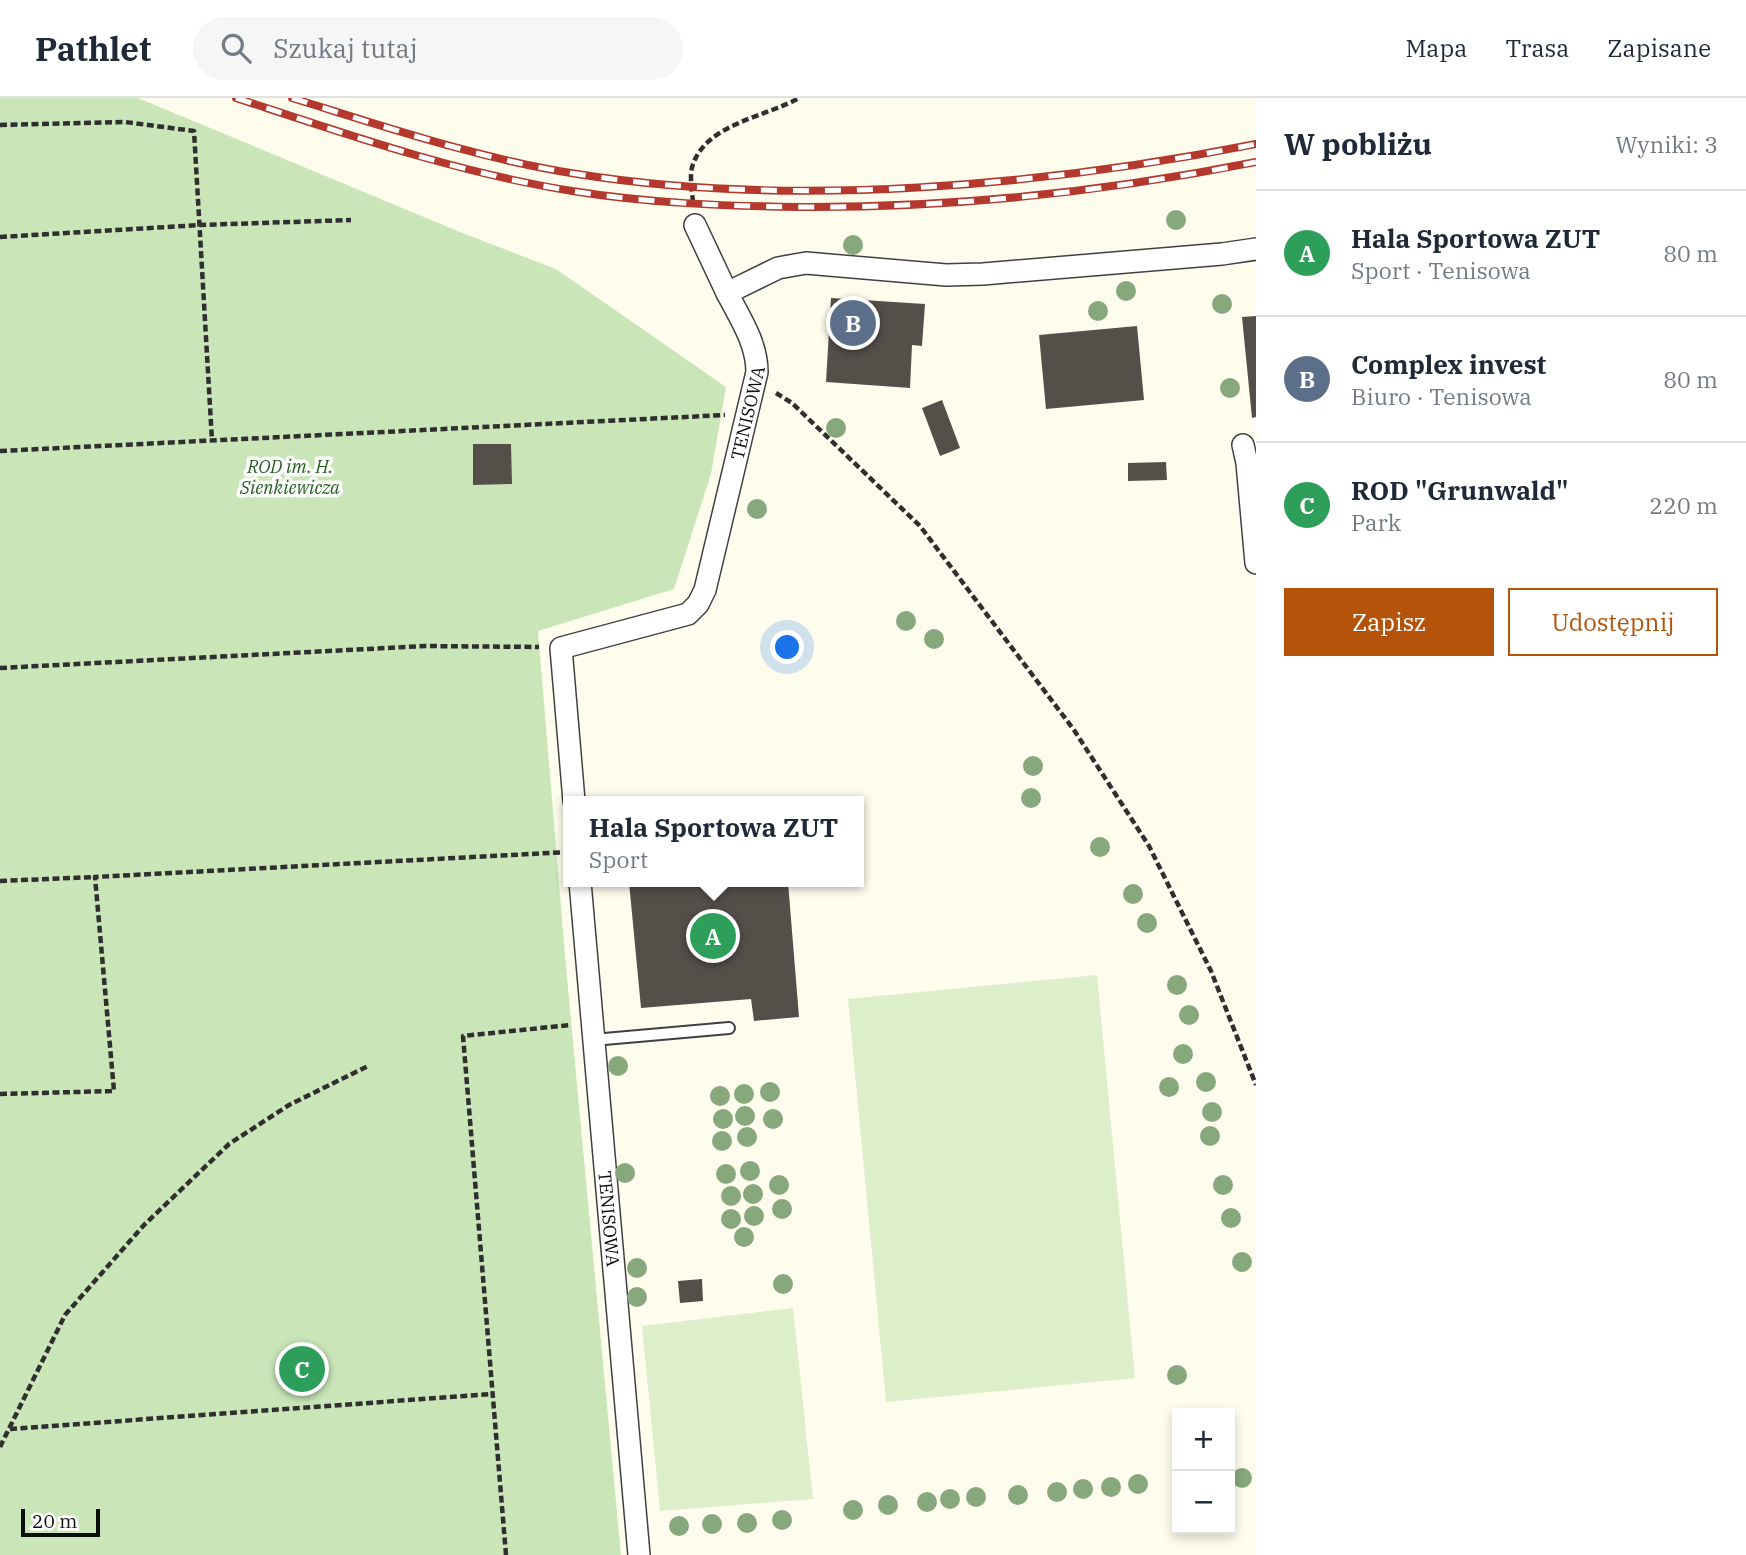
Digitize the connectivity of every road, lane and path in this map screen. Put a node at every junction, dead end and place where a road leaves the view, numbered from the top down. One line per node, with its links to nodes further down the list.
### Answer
1 (799, 98): 5 (path)
2 (0, 125): 4 (path)
3 (351, 220): 4 (path)
4 (200, 225): 6 (path); 11 (path)
5 (695, 225): 8 (street, TENISOWA)
6 (0, 237)
7 (1256, 249): 8 (street)
8 (727, 293): 9 (street, TENISOWA)
9 (754, 380): 17 (street, TENISOWA); 26 (path)
10 (719, 416): 11 (path)
11 (212, 441): 13 (path)
12 (1243, 445): 14 (street)
13 (0, 451)
14 (1256, 563)
15 (530, 646): 16 (path)
16 (0, 668)
17 (574, 796)
18 (563, 852): 19 (path)
19 (95, 877): 20 (path); 27 (path)
20 (0, 881)
21 (580, 887): 24 (street, TENISOWA)
22 (566, 1025): 28 (path)
23 (729, 1028): 24 (lane)
24 (593, 1040): 32 (street, TENISOWA)
25 (368, 1066): 29 (path)
26 (1256, 1086)
27 (0, 1094)
28 (492, 1394): 29 (path); 31 (path)
29 (10, 1429): 30 (path)
30 (0, 1447)
31 (506, 1555)
32 (639, 1555)

